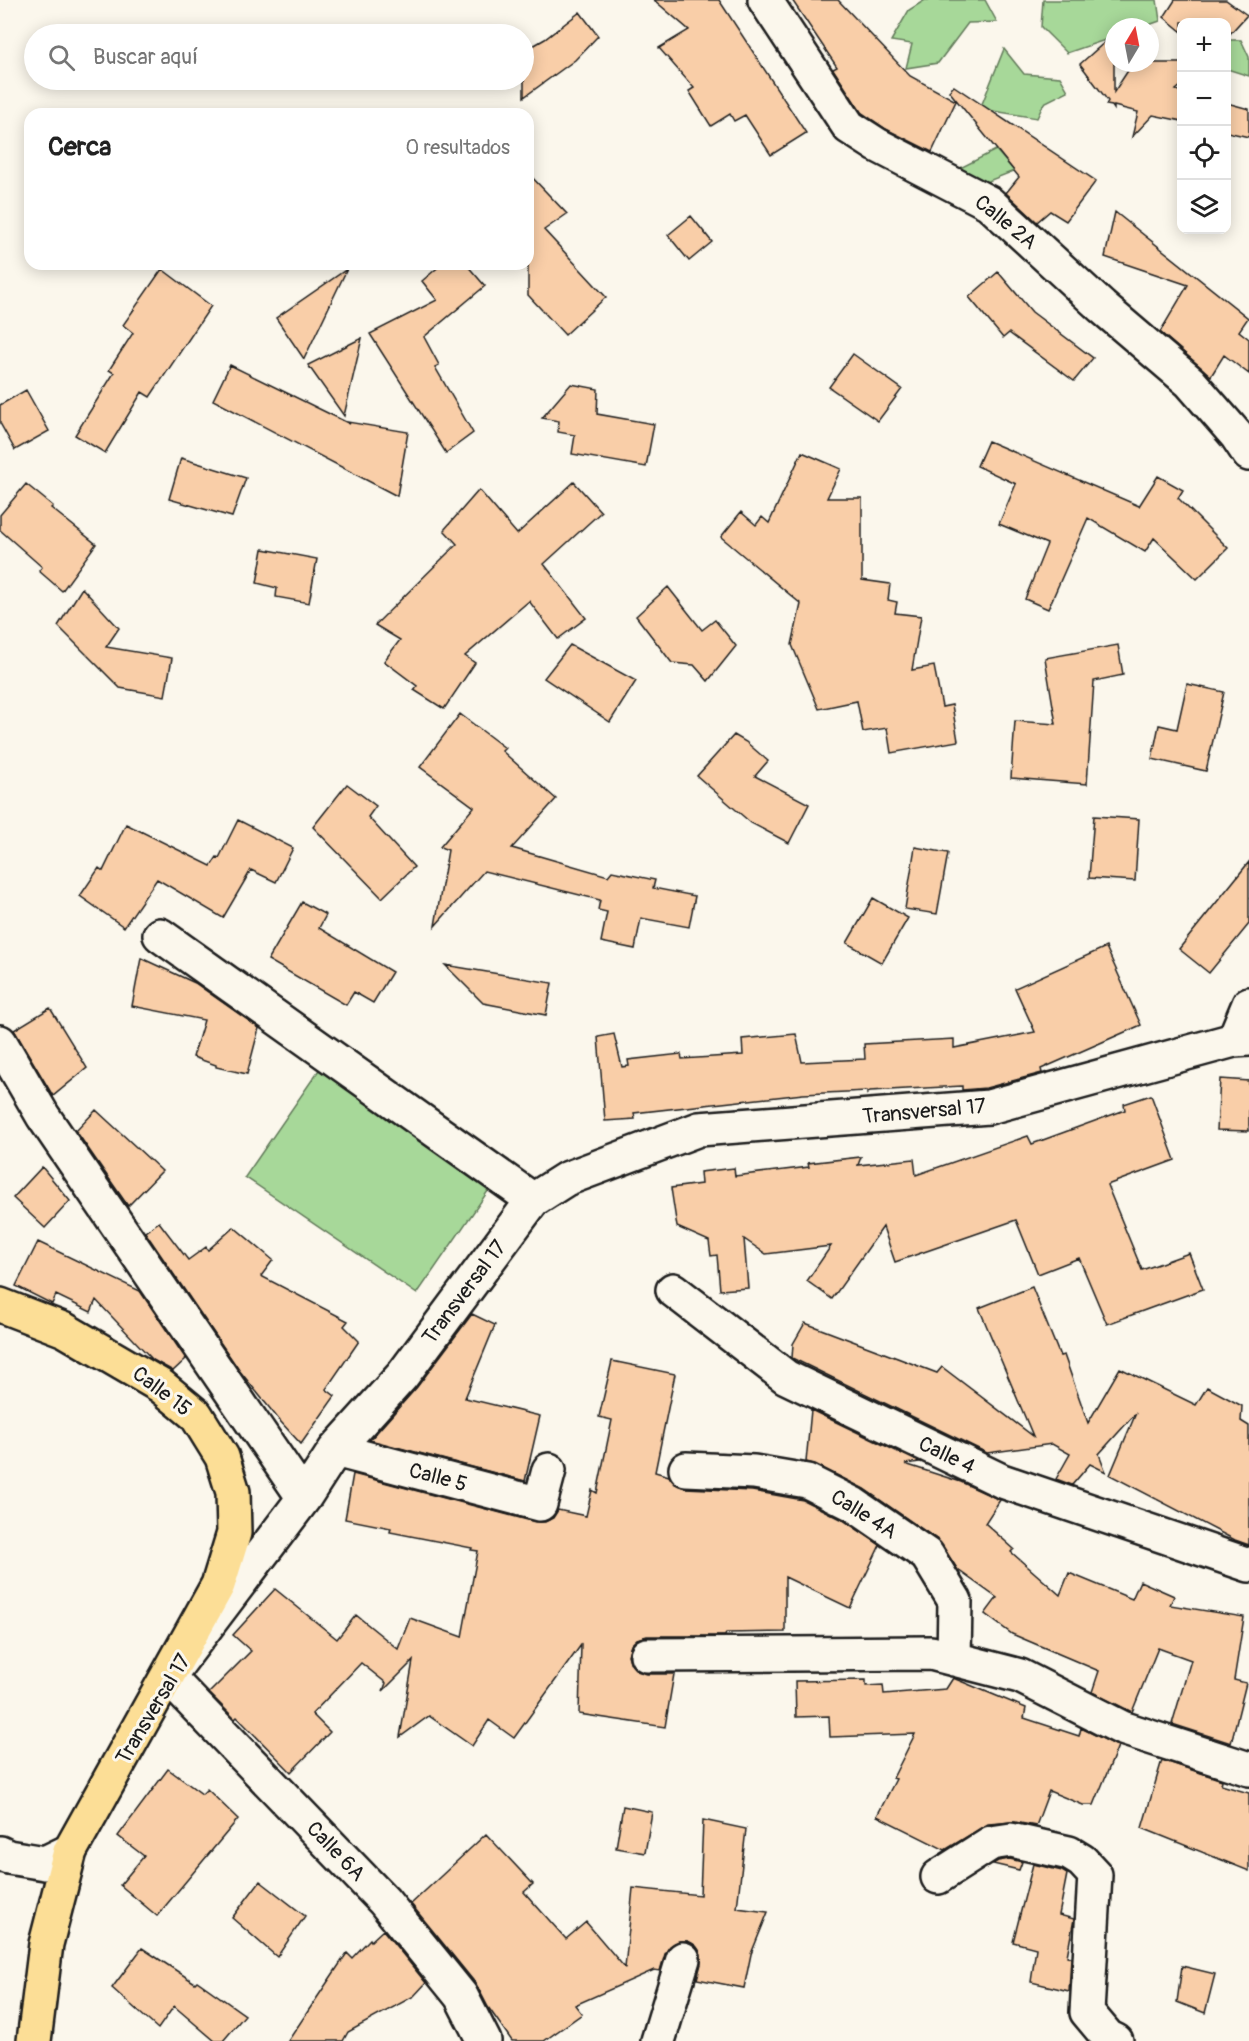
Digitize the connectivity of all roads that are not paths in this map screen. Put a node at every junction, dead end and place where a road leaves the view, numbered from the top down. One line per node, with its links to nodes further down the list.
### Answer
1 (765, 0): 2 (street, Calle 2A)
2 (1249, 454)
3 (160, 935): 7 (street)
4 (1249, 1004): 5 (street, Transversal 17)
5 (1241, 1040): 7 (street, Transversal 17)
6 (0, 1042): 13 (street)
7 (533, 1200): 10 (street, Transversal 17)
8 (673, 1290): 14 (street, Calle 4)
9 (0, 1305): 17 (main road, Calle 15)
10 (335, 1450): 12 (street, Calle 5); 13 (street, Transversal 17)
11 (686, 1469): 16 (street, Calle 4A)
12 (549, 1470)
13 (304, 1498): 17 (street, Transversal 17)
14 (1249, 1564)
15 (646, 1655): 16 (street)
16 (954, 1659): 18 (street)
17 (168, 1677): 19 (main road, Transversal 17); 24 (street, Calle 6A)
18 (1249, 1769)
19 (70, 1851): 20 (street); 23 (main road, Transversal 17)
20 (0, 1853)
21 (938, 1877): 26 (street)
22 (683, 1959): 25 (street)
23 (34, 2041)
24 (484, 2041)
25 (658, 2041)
26 (1116, 2041)

